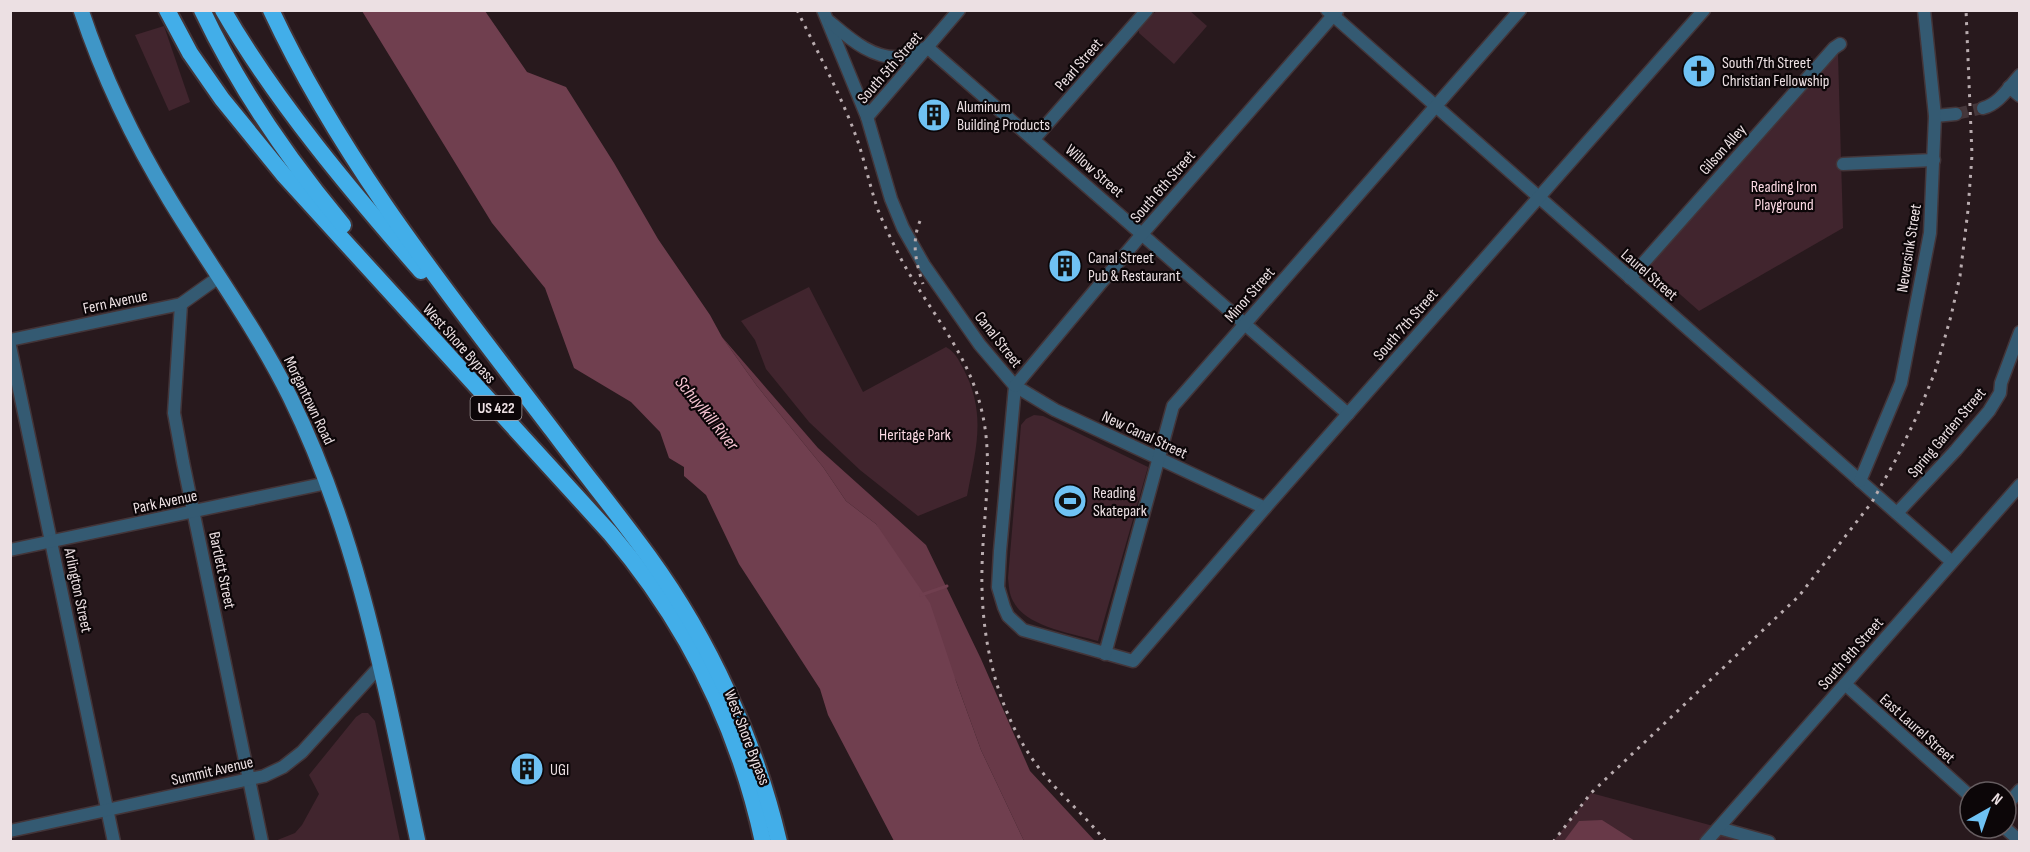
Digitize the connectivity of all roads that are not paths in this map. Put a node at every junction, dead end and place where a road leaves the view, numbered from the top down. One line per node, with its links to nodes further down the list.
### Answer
1 (81, 10): 28 (main road, Morgantown Road)
2 (167, 10): 36 (highway, West Shore Bypass / US 422)
3 (202, 10): 36 (highway)
4 (223, 10): 35 (highway)
5 (271, 10): 35 (highway, West Shore Bypass / US 422)
6 (959, 10): 14 (street, South 5th Street)
7 (1147, 10): 23 (street, Pearl Street)
8 (1520, 10): 18 (street, Minor Street)
9 (1704, 10): 26 (street, South 7th Street)
10 (1924, 10): 21 (street, Neversink Street)
11 (1332, 12): 18 (street, Laurel Street); 27 (street, South 6th Street)
12 (825, 15): 14 (street); 22 (street, Canal Street)
13 (1840, 44): 29 (street, Gilson Alley)
14 (927, 47): 22 (street, South 5th Street); 23 (street, Willow Street)
15 (2019, 75): 16 (street)
16 (2009, 87): 17 (street); 19 (street)
17 (2019, 96)
18 (1435, 106): 26 (street, Laurel Street); 31 (street, Minor Street)
19 (1983, 108)
20 (1956, 114): 21 (street)
21 (1935, 116): 24 (street, Neversink Street)
22 (867, 117): 37 (street, Canal Street)
23 (1034, 139): 27 (street, Willow Street)
24 (1934, 160): 25 (street); 40 (street, Neversink Street)
25 (1843, 164)
26 (1539, 197): 29 (street, Laurel Street); 38 (street, South 7th Street)
27 (1142, 234): 31 (street, Willow Street); 37 (street, South 6th Street)
28 (219, 277): 30 (street, Fern Avenue); 41 (main road, Morgantown Road)
29 (1630, 278): 40 (street, Laurel Street)
30 (181, 304): 33 (street, Fern Avenue); 44 (street, Bartlett Street)
31 (1246, 324): 38 (street, Willow Street); 39 (street, Minor Street)
32 (2019, 332): 45 (street, Spring Garden Street)
33 (10, 340)
34 (10, 346): 46 (street, Arlington Street)
35 (507, 372): 62 (highway, West Shore Bypass / US 422)
36 (474, 385): 61 (highway, West Shore Bypass / US 422)
37 (1015, 386): 39 (street, New Canal Street); 49 (street, Canal Street)
38 (1348, 414): 43 (street, South 7th Street)
39 (1158, 458): 43 (street, New Canal Street); 49 (street, Minor Street)
40 (1860, 481): 45 (street, Laurel Street)
41 (327, 483): 44 (street, Park Avenue); 51 (main road, Morgantown Road)
42 (2019, 485): 48 (street, South 9th Street)
43 (1265, 508): 50 (street, South 7th Street)
44 (193, 512): 46 (street, Park Avenue); 53 (street, Bartlett Street)
45 (1897, 513): 48 (street, Laurel Street)
46 (51, 542): 47 (street, Park Avenue); 55 (street, Arlington Street)
47 (10, 550)
48 (1952, 562): 52 (street, South 9th Street)
49 (1105, 654): 50 (street, Canal Street)
50 (1133, 661)
51 (380, 666): 53 (street, Summit Avenue); 60 (main road, Morgantown Road)
52 (1845, 684): 54 (street, East Laurel Street); 56 (street, South 9th Street)
53 (250, 779): 55 (street, Summit Avenue); 59 (street, Bartlett Street)
54 (1958, 785)
55 (108, 810): 57 (street, Summit Avenue); 58 (street, Arlington Street)
56 (1719, 828): 63 (street, South 9th Street); 64 (street)
57 (10, 831)
58 (114, 842)
59 (262, 842)
60 (418, 842)
61 (763, 842)
62 (779, 842)
63 (1706, 842)
64 (1769, 842)

